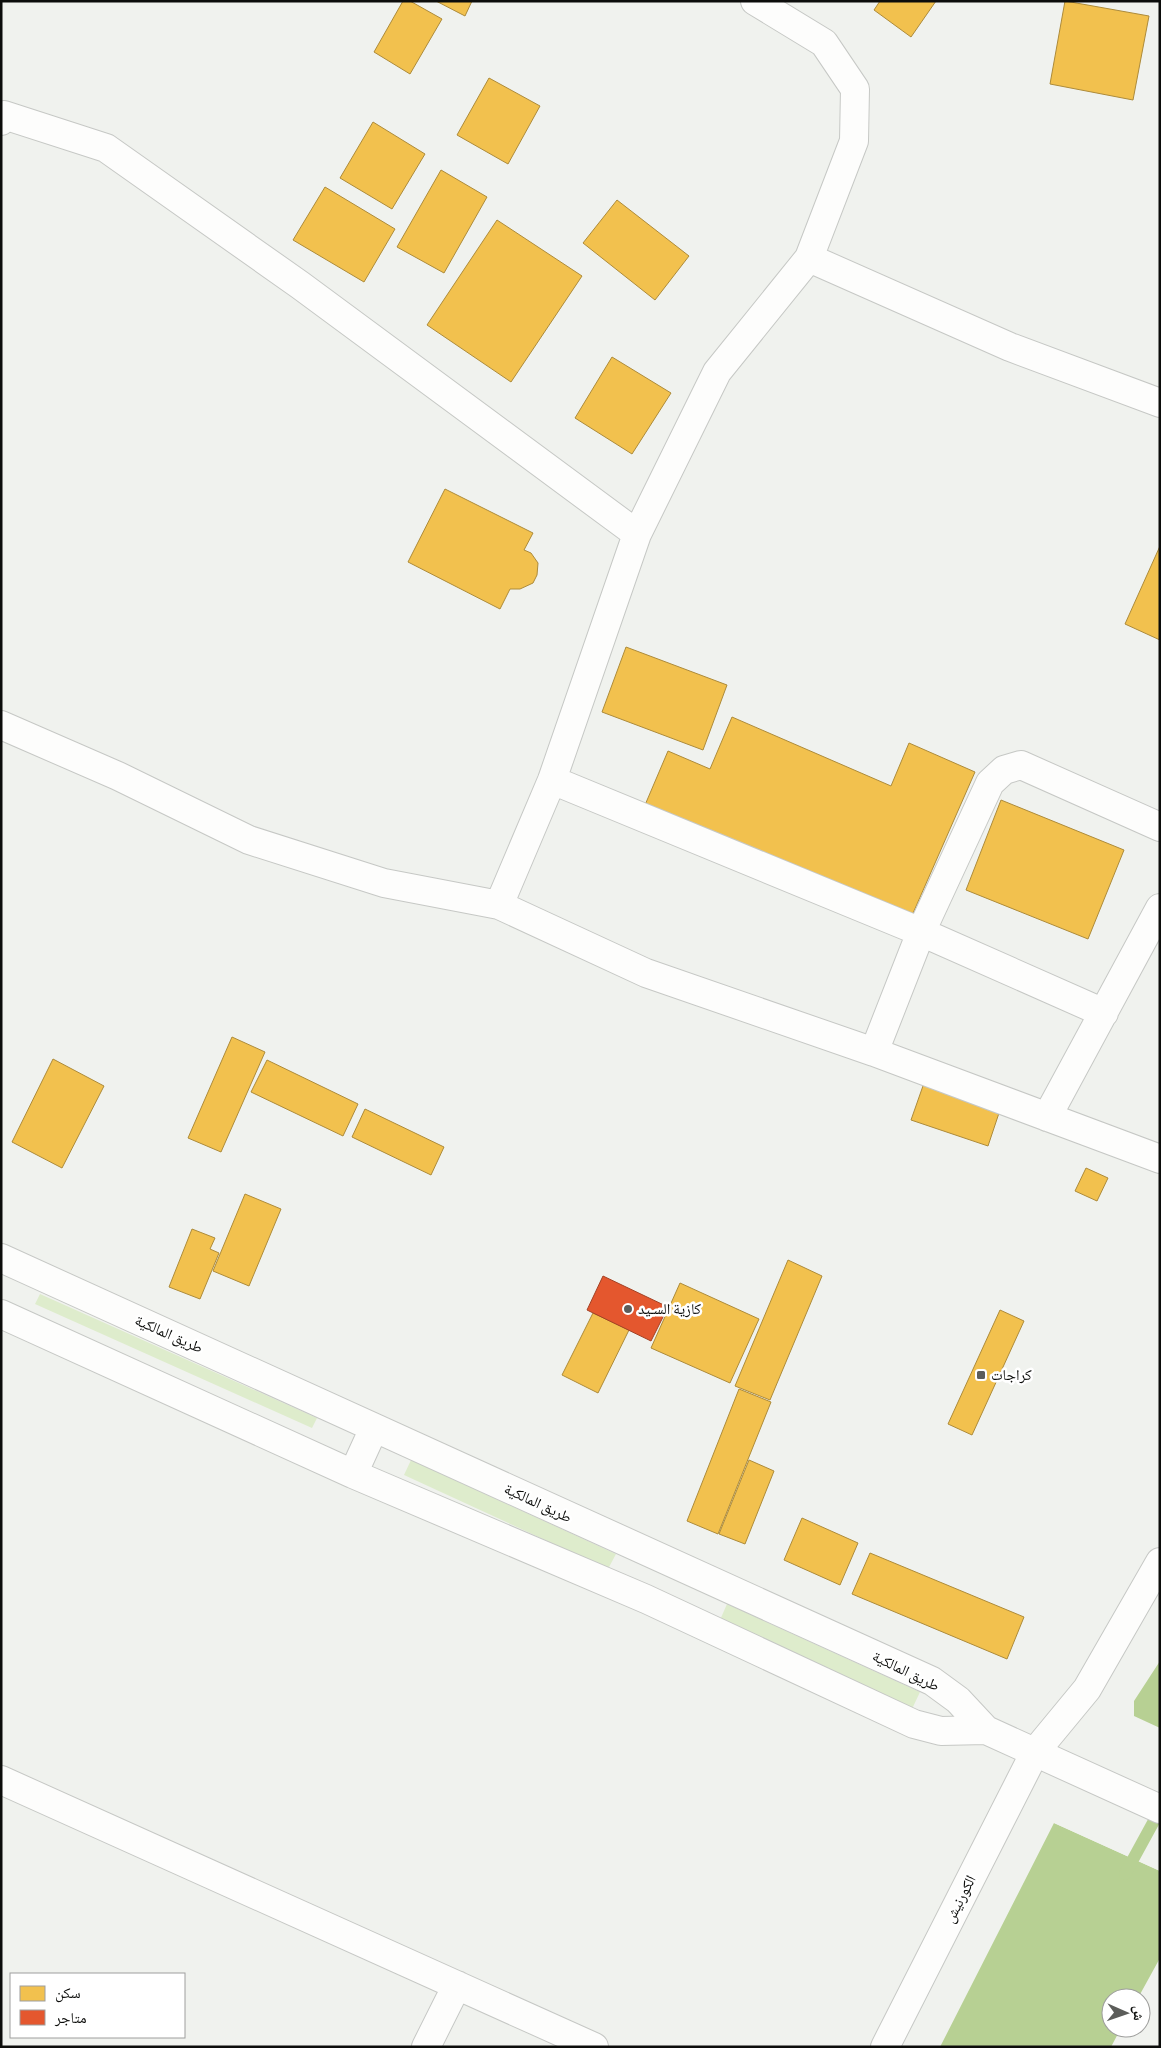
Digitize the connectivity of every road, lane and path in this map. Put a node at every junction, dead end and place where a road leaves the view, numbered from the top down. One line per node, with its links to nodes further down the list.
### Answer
1 (755, 1): 3 (street)
2 (2, 117): 5 (street)
3 (809, 258): 4 (street); 5 (street)
4 (1160, 404)
5 (637, 534): 7 (street)
6 (1, 725): 9 (street)
7 (552, 780): 9 (street); 11 (street)
8 (1160, 826): 11 (street)
9 (499, 905): 13 (street)
10 (1160, 908): 12 (street)
11 (921, 932): 12 (street); 13 (street)
12 (1104, 1013): 14 (street)
13 (874, 1052): 14 (street)
14 (1047, 1117): 15 (street)
15 (1160, 1159)
16 (4, 1268): 18 (street, طريق المالكية)
17 (1, 1314): 19 (street)
18 (374, 1428): 19 (street); 20 (street, طريق المالكية)
19 (352, 1474): 22 (street)
20 (665, 1561): 22 (street); 23 (street, طريق المالكية)
21 (1160, 1562): 24 (street, الكورنيش)
22 (646, 1599): 23 (street)
23 (986, 1730): 24 (street)
24 (1035, 1752): 26 (street); 30 (street, الكورنيش)
25 (1, 1780): 27 (street)
26 (1160, 1809)
27 (457, 1985): 28 (street); 29 (street)
28 (426, 2047)
29 (594, 2047)
30 (885, 2047)

